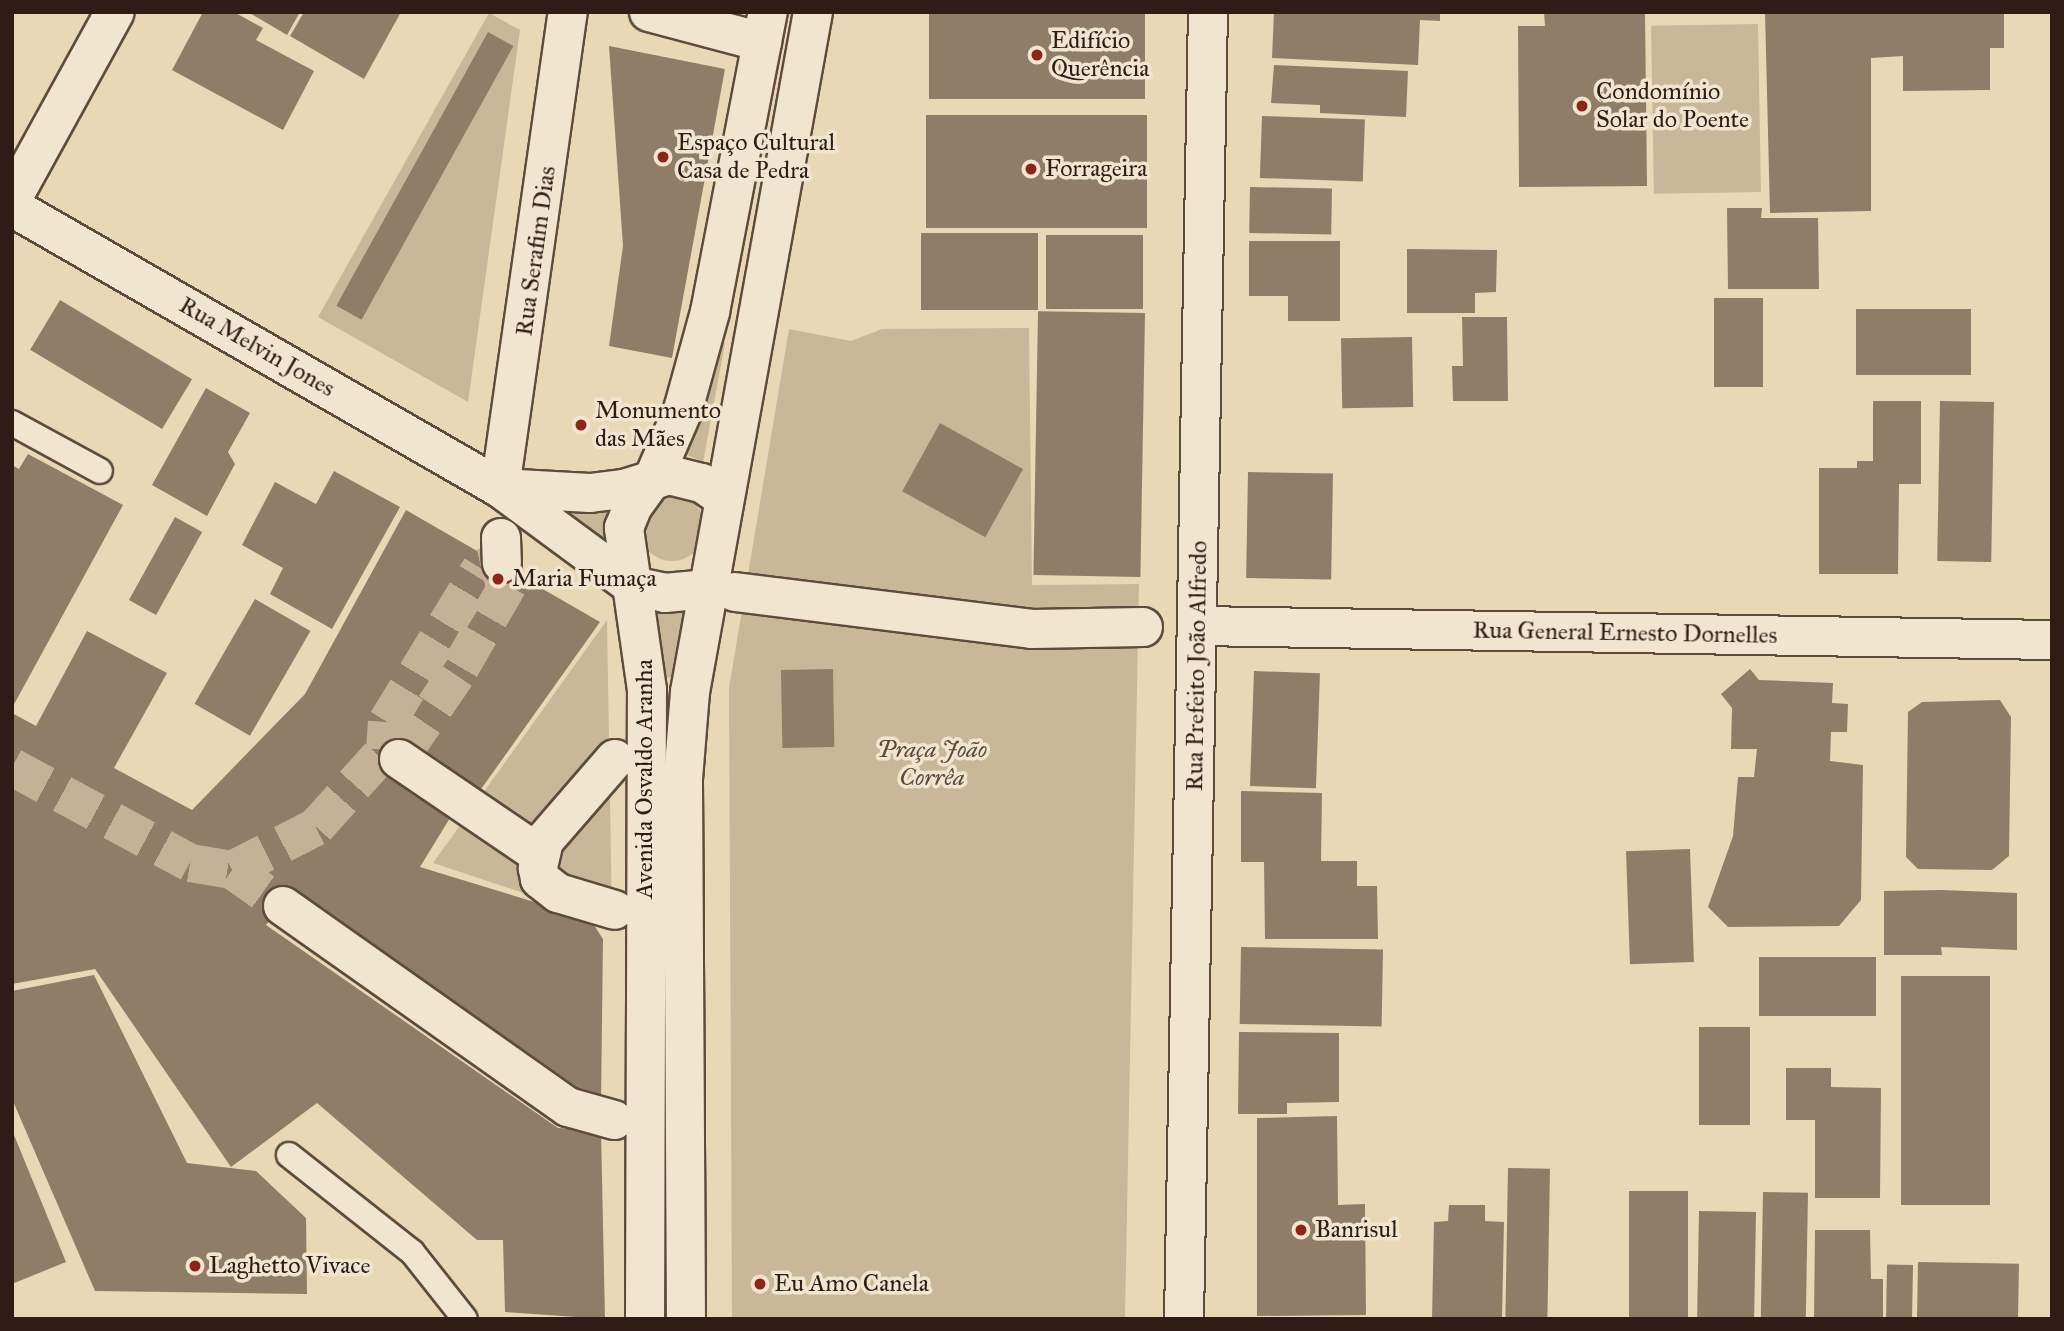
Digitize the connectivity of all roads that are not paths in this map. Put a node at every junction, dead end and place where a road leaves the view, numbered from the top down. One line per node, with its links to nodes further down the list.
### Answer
1 (115, 12): 7 (street)
2 (568, 12): 12 (street, Rua Serafim Dias)
3 (649, 12): 6 (street)
4 (813, 12): 13 (street, Avenida Osvaldo Aranha)
5 (1208, 12): 16 (street, Rua Prefeito João Alfredo)
6 (765, 27): 11 (street, Avenida Osvaldo Aranha)
7 (12, 199)
8 (12, 208): 12 (street, Rua Melvin Jones)
9 (12, 423): 10 (lane)
10 (100, 471)
11 (654, 477): 12 (street, Rua Melvin Jones); 13 (street); 14 (street, Avenida Osvaldo Aranha)
12 (500, 488): 14 (street, Rua Melvin Jones)
13 (722, 497): 15 (street, Avenida Osvaldo Aranha)
14 (632, 586): 15 (street); 27 (street, Avenida Osvaldo Aranha)
15 (722, 590): 17 (street); 28 (street, Avenida Osvaldo Aranha)
16 (1198, 626): 18 (street, Rua General Ernesto Dornelles); 29 (street, Rua Prefeito João Alfredo)
17 (1143, 627)
18 (2052, 639)
19 (615, 759): 21 (street)
20 (399, 760): 21 (street)
21 (539, 854): 23 (street)
22 (283, 906): 24 (street)
23 (615, 910)
24 (614, 1120)
25 (289, 1155): 26 (lane)
26 (465, 1319)
27 (645, 1319)
28 (686, 1319)
29 (1184, 1319)

